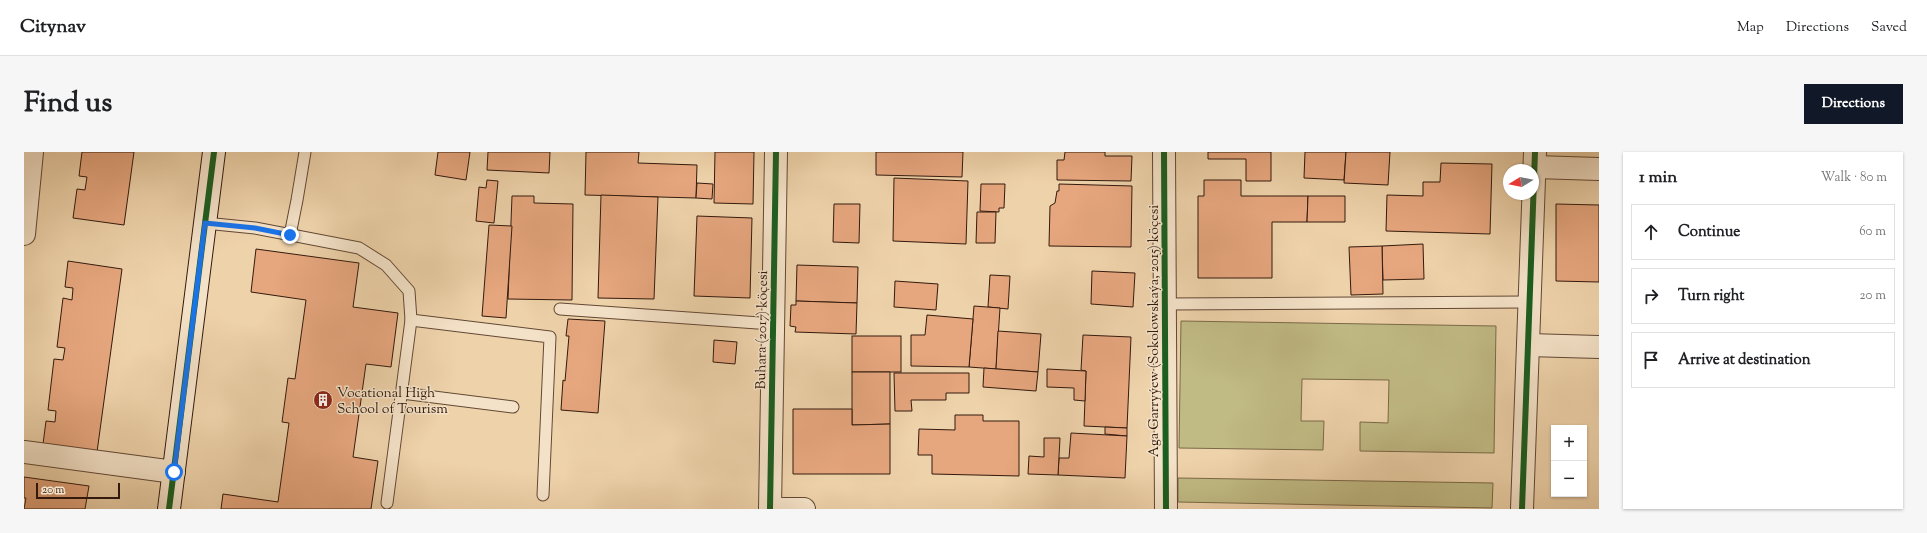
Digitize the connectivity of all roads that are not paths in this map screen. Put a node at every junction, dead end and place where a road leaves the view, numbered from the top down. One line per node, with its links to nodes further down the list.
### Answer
1 (32, 152): 9 (street)
2 (214, 152): 8 (street)
3 (305, 152): 10 (lane)
4 (776, 152): 15 (street, Buhara (2017) köçesi)
5 (1164, 152): 12 (street, Aga Garryýew (Sokolowskaýa, 2015) köçesi)
6 (1535, 159): 7 (street); 11 (street)
7 (1599, 169)
8 (205, 223): 10 (lane); 21 (street)
9 (24, 234)
10 (290, 235): 14 (lane)
11 (1530, 302): 12 (lane); 16 (street)
12 (1165, 304): 27 (street, Aga Garryýew (Sokolowskaýa, 2015) köçesi)
13 (560, 309): 15 (lane)
14 (411, 320): 18 (lane); 22 (lane)
15 (773, 324): 25 (street, Buhara (2017) köçesi)
16 (1528, 345): 17 (street); 28 (street)
17 (1599, 347)
18 (402, 393): 19 (lane); 23 (lane)
19 (514, 407)
20 (24, 452): 21 (street)
21 (174, 472): 24 (street)
22 (543, 495)
23 (387, 503)
24 (169, 509)
25 (770, 509): 26 (street)
26 (804, 509)
27 (1166, 509)
28 (1522, 509)

